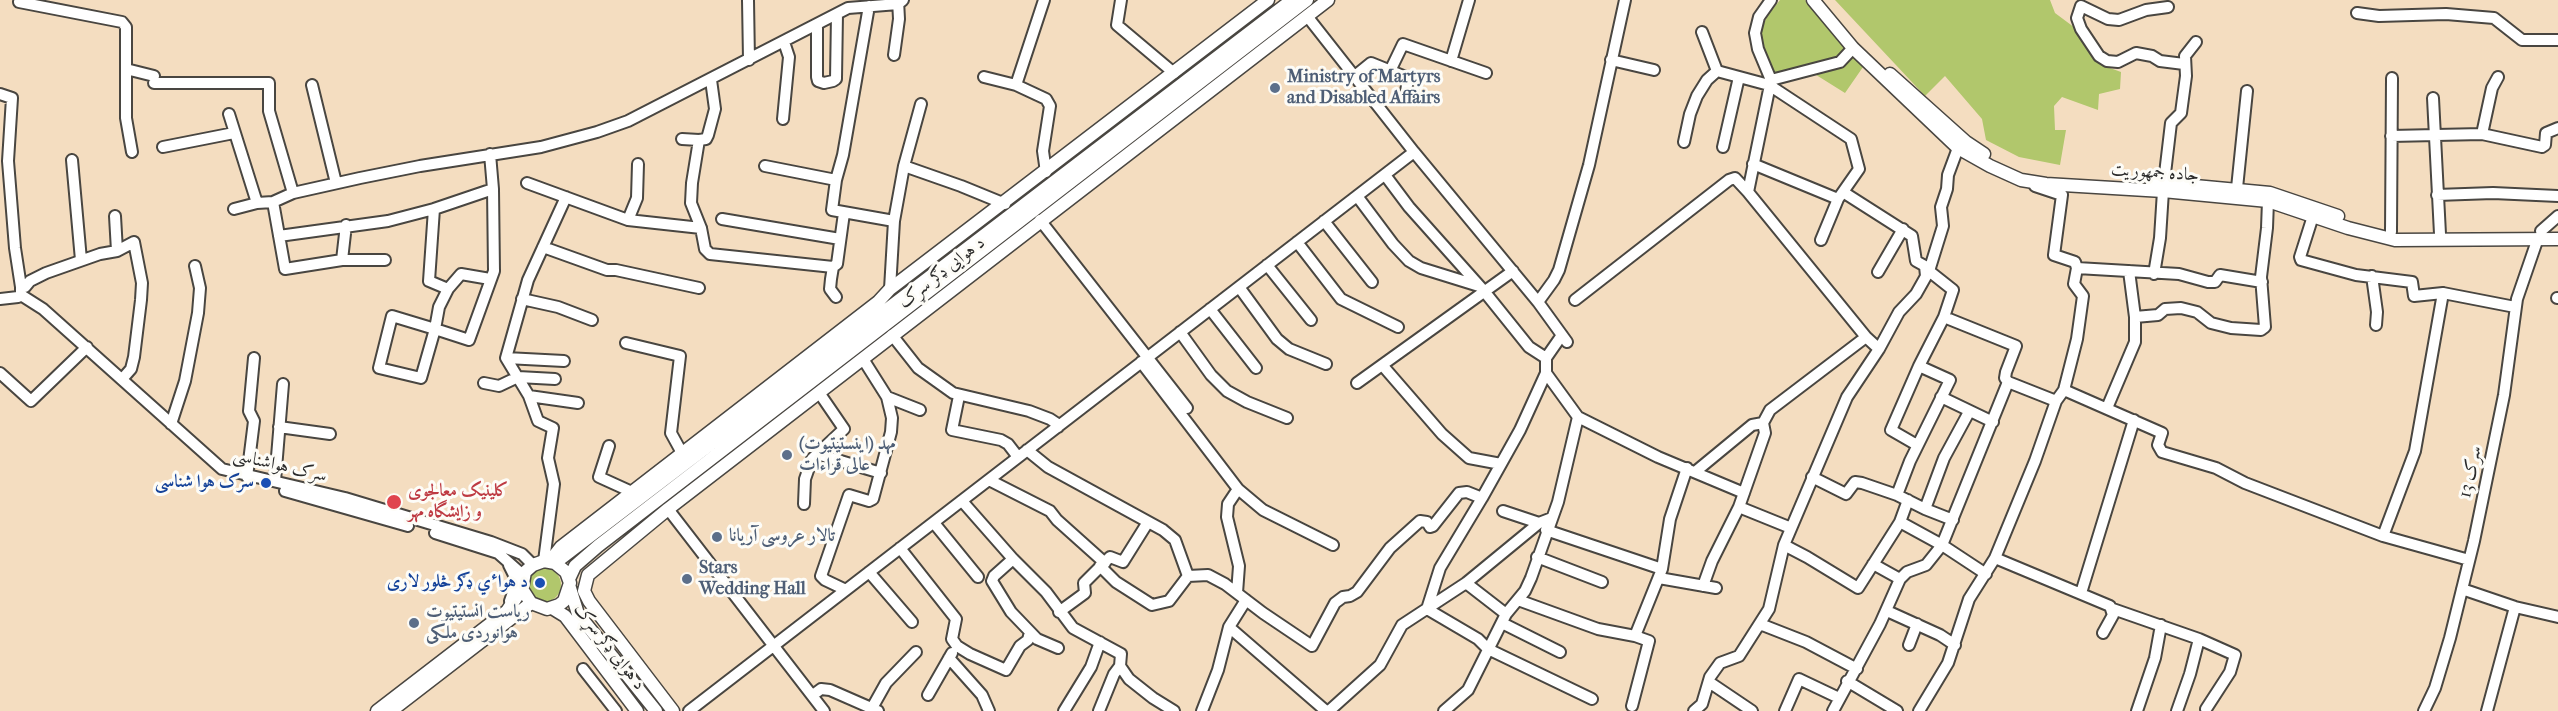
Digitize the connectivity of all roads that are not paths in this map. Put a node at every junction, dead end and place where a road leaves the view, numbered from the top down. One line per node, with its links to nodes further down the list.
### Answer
1 (748, 0): 27 (street)
2 (1044, 0): 45 (street)
3 (1121, 0): 35 (street)
4 (1269, 0): 35 (main road, د هوایی ډګر سړک)
5 (1292, 0): 243 (main road)
6 (1307, 0): 254 (main road)
7 (1328, 0): 19 (main road, د هوایی ډګر سړک)
8 (1469, 0): 29 (street)
9 (1624, 0): 28 (street)
10 (1771, 0): 43 (street)
11 (1813, 0): 25 (main road, جاده جمهوریت)
12 (1824, 0): 80 (main road, جاده جمهوریت)
13 (900, 1): 15 (street); 26 (street)
14 (24, 2): 31 (street)
15 (865, 5): 18 (street); 76 (street)
16 (2168, 8): 30 (street)
17 (2357, 13): 22 (street)
18 (837, 14): 20 (street); 20 (street)
19 (1307, 16): 37 (street); 103 (main road, د هوایی ډګر سړک)
20 (817, 25): 23 (street)
21 (1702, 32): 34 (street)
22 (2558, 40)
23 (784, 42): 27 (street); 52 (street)
24 (2196, 42): 30 (street)
25 (1852, 48): 43 (street); 64 (main road, جاده جمهوریت)
26 (894, 55)
27 (749, 60): 42 (street)
28 (1611, 60): 32 (street); 146 (street)
29 (1451, 61): 33 (street); 36 (street)
30 (2184, 64): 80 (street)
31 (126, 69): 65 (street); 84 (street)
32 (1654, 70)
33 (1390, 71): 37 (street); 47 (street)
34 (1717, 71): 39 (street); 61 (street)
35 (1174, 73): 74 (main road, د هوایی ډګر سړک)
36 (1486, 73)
37 (1355, 76): 66 (street)
38 (984, 77): 45 (street)
39 (1738, 77): 43 (street); 63 (street)
40 (2498, 77): 57 (street)
41 (2392, 78): 58 (street)
42 (711, 80): 60 (street); 67 (street)
43 (1770, 82): 71 (street); 87 (street)
44 (312, 85): 78 (street)
45 (1016, 85): 74 (street)
46 (2247, 91): 81 (street)
47 (1406, 92)
48 (0, 94): 53 (street)
49 (2433, 98): 56 (street)
50 (921, 104): 73 (street)
51 (229, 114): 55 (street)
52 (783, 119)
53 (6, 124): 69 (street)
54 (2558, 128): 57 (street)
55 (234, 132): 62 (street); 92 (street)
56 (2435, 134): 57 (street); 58 (street); 85 (street)
57 (2482, 134)
58 (2391, 135): 108 (street)
59 (682, 139): 60 (street)
60 (699, 140): 106 (street)
61 (1684, 142)
62 (163, 147)
63 (1723, 147)
64 (1958, 148): 77 (main road, جاده جمهوریت); 129 (street)
65 (132, 152)
66 (1414, 152): 75 (street); 126 (street)
67 (490, 154): 78 (street); 82 (street)
68 (72, 160): 119 (street)
69 (4, 161): 140 (street)
70 (638, 164): 101 (street)
71 (1753, 164): 83 (street); 87 (street)
72 (765, 166): 76 (street)
73 (904, 166): 93 (street); 102 (street)
74 (1046, 172): 93 (main road, د هوایی ډګر سړک)
75 (1385, 175): 86 (street); 137 (street)
76 (836, 180): 96 (street)
77 (2031, 181): 80 (main road, جاده جمهوریت); 125 (street)
78 (336, 183): 84 (street)
79 (526, 183): 89 (street)
80 (2164, 187): 81 (main road, جاده جمهوریت); 90 (main road, جاده جمهوریت); 130 (street)
81 (2237, 188): 108 (main road, جاده جمهوریت)
82 (493, 189): 95 (street); 132 (street)
83 (1748, 192): 145 (street); 158 (street)
84 (293, 193): 91 (street)
85 (2437, 195): 88 (street); 112 (street)
86 (1357, 196): 104 (street); 137 (street)
87 (1841, 196): 107 (street); 115 (street)
88 (2558, 196)
89 (566, 197): 101 (street); 117 (street)
90 (2268, 201): 98 (main road, جاده جمهوریت); 134 (street)
91 (273, 202): 92 (street); 111 (street)
92 (257, 203): 94 (street)
93 (1005, 204): 139 (main road, د هوایی ډګر سړک)
94 (234, 209)
95 (434, 209): 105 (street); 138 (street)
96 (844, 213): 102 (street); 113 (street)
97 (115, 216): 118 (street)
98 (2313, 216): 112 (main road, جاده جمهوریت); 131 (street)
99 (2558, 216): 110 (street)
100 (722, 219): 113 (street)
101 (628, 220): 106 (street)
102 (894, 220): 139 (street)
103 (1040, 220): 157 (main road, د هوایی ډګر سړک); 166 (street)
104 (1324, 221): 116 (street); 133 (street)
105 (346, 225): 111 (street); 120 (street)
106 (700, 228): 124 (street)
107 (1903, 229): 128 (street); 129 (street)
108 (2391, 232): 112 (main road, جاده جمهوریت)
109 (2558, 232): 110 (main road, جاده جمهوریت)
110 (2539, 234): 112 (main road, جاده جمهوریت); 114 (main road, جاده جمهوریت); 147 (street, سرک 13)
111 (279, 236): 120 (street)
112 (2441, 236)
113 (840, 238): 124 (street)
114 (2558, 239)
115 (1821, 240)
116 (1297, 242): 122 (street); 154 (street)
117 (543, 247): 136 (street); 144 (street)
118 (117, 251): 119 (street); 175 (street)
119 (81, 260): 140 (street)
120 (342, 260): 121 (street)
121 (385, 260)
122 (1267, 265): 135 (street); 152 (street)
123 (195, 266): 198 (street)
124 (833, 267): 142 (street)
125 (2077, 268): 127 (street); 181 (street)
126 (1513, 271): 137 (street); 146 (street)
127 (2129, 271): 130 (street); 150 (street)
128 (1878, 272)
129 (1928, 274): 149 (street); 161 (street)
130 (2154, 274): 134 (street)
131 (2372, 276): 141 (street); 153 (street)
132 (490, 279): 138 (street); 155 (street)
133 (1372, 282)
134 (2262, 282): 150 (street)
135 (1239, 286): 148 (street); 168 (street)
136 (699, 288)
137 (1482, 288): 164 (street); 169 (street)
138 (448, 289): 155 (street)
139 (890, 289): 204 (main road, د هوایی ډګر سړک)
140 (21, 291): 143 (street); 160 (street, سرک هواشناسی)
141 (2443, 292): 147 (street); 233 (street)
142 (836, 297)
143 (0, 299)
144 (522, 299): 151 (street); 163 (street)
145 (1575, 300)
146 (1538, 302): 164 (street)
147 (2515, 307): 242 (street, سرک 13)
148 (1210, 309): 156 (street); 171 (street)
149 (1944, 317): 170 (street); 177 (street)
150 (2135, 317): 190 (street)
151 (591, 320)
152 (1311, 320)
153 (2376, 325)
154 (1398, 327)
155 (435, 329): 155 (street)
156 (1180, 332): 166 (street); 194 (street)
157 (892, 335): 165 (main road, د هوایی ډګر سړک); 184 (street)
158 (1866, 338): 161 (street); 197 (street)
159 (627, 343): 204 (street)
160 (87, 347): 172 (street); 175 (street, سرک هواشناسی)
161 (1879, 350): 211 (street)
162 (254, 358): 210 (street)
163 (506, 358): 167 (street); 174 (street)
164 (1546, 358): 173 (street)
165 (863, 359): 182 (main road, د هوایی ډګر سړک); 185 (street)
166 (1144, 360): 189 (street); 200 (street); 215 (street)
167 (564, 361)
168 (1326, 364)
169 (1383, 366): 179 (street); 207 (street)
170 (1919, 366): 186 (street); 202 (street)
171 (1256, 368)
172 (0, 373)
173 (1546, 373): 193 (street); 207 (street)
174 (518, 377): 176 (street); 178 (street); 183 (street)
175 (123, 378): 198 (street, سرک هواشناسی)
176 (555, 380)
177 (2008, 382): 187 (street); 196 (street)
178 (484, 383)
179 (1357, 383)
180 (283, 384): 199 (street)
181 (2064, 390): 187 (street); 190 (street)
182 (820, 394): 205 (street); 224 (main road, د هوایی ډګر سړک)
183 (529, 396): 188 (street); 243 (street)
184 (959, 396): 200 (street); 206 (street)
185 (887, 397): 191 (street); 209 (street)
186 (1941, 397): 192 (street); 202 (street)
187 (2056, 401): 239 (street)
188 (578, 404)
189 (1187, 408)
190 (2107, 408): 195 (street)
191 (920, 410)
192 (1969, 412): 196 (street); 225 (street)
193 (1578, 417): 208 (street); 231 (street)
194 (1287, 418)
195 (2134, 420): 233 (street); 261 (street)
196 (1993, 422): 227 (street)
197 (1762, 423): 208 (street); 217 (street)
198 (171, 424): 210 (street, سرک هواشناسی)
199 (279, 427): 201 (street); 214 (street)
200 (1058, 427): 206 (street)
201 (330, 434)
202 (1917, 445): 218 (street)
203 (609, 446): 216 (street)
204 (682, 453): 216 (main road, د هوایی ډګر سړک)
205 (818, 454): 209 (street); 222 (street)
206 (1023, 454): 213 (street); 228 (street)
207 (1502, 464): 219 (street)
208 (1691, 470): 217 (street); 247 (street)
209 (881, 473): 259 (street)
210 (247, 477): 212 (street, سرک هواشناسی)
211 (1812, 477): 218 (street); 232 (street)
212 (264, 480): 214 (street, سرک هواشناسی); 241 (street)
213 (989, 480): 221 (street); 245 (street)
214 (276, 481): 243 (street, سرک هواشناسی)
215 (1238, 489): 234 (street); 260 (street)
216 (632, 492): 243 (main road, د هوایی ډګر سړک)
217 (1744, 493): 223 (street)
218 (1897, 495): 220 (street)
219 (1482, 498): 262 (street); 267 (street)
220 (1908, 500): 225 (street); 229 (street)
221 (962, 501): 230 (street); 240 (street)
222 (804, 504)
223 (1739, 507): 232 (street); 256 (street)
224 (668, 509): 279 (main road, د هوایی ډګر سړک); 286 (street)
225 (1925, 509): 227 (street)
226 (1503, 511): 231 (street)
227 (1953, 520): 236 (street)
228 (1148, 522): 245 (street); 249 (street)
229 (1900, 522): 236 (street); 244 (street)
230 (934, 523): 237 (street); 250 (street)
231 (1543, 527): 238 (street); 247 (street); 255 (street)
232 (1791, 528): 235 (street)
233 (2383, 536): 242 (street)
234 (1333, 545)
235 (1784, 545): 244 (street); 274 (street)
236 (1942, 545): 248 (street); 251 (street)
237 (900, 548): 246 (street); 289 (street)
238 (1537, 557): 252 (street); 263 (street)
239 (1995, 558): 248 (street); 261 (street)
240 (1012, 559): 270 (street); 280 (street)
241 (506, 560): 253 (street); 278 (street)
242 (2469, 560): 258 (street, سرک 13)
243 (546, 563): 253 (main road); 254 (main road)
244 (1873, 564): 251 (street)
245 (1102, 565): 249 (street); 270 (street)
246 (869, 572): 259 (street); 273 (street)
247 (1660, 574): 256 (street); 282 (street)
248 (1986, 574): 288 (street)
249 (1188, 576): 260 (street)
250 (978, 577)
251 (1900, 579): 269 (street)
252 (1602, 582)
253 (523, 583): 264 (main road); 278 (main road)
254 (569, 583): 266 (main road); 284 (main road, د هوایی ډګر سړک)
255 (1466, 583): 267 (street); 272 (street)
256 (1703, 586): 257 (street)
257 (1716, 588)
258 (2462, 589): 265 (street); 331 (street, سرک 13)
259 (846, 590): 286 (street)
260 (1237, 592): 262 (street)
261 (2081, 593): 268 (street)
262 (1246, 600): 277 (street)
263 (1518, 600): 272 (street); 282 (street)
264 (531, 603): 266 (main road); 309 (main road)
265 (2515, 607): 271 (street); 332 (street)
266 (552, 608): 311 (main road, د هوایی ډګر سړک)
267 (1427, 609): 291 (street); 321 (street)
268 (2113, 609): 276 (street); 281 (street)
269 (1887, 611): 275 (street); 297 (street)
270 (1059, 612): 285 (street)
271 (2558, 617)
272 (1504, 618): 291 (street); 293 (street)
273 (912, 622)
274 (1760, 624): 297 (street); 299 (street)
275 (1917, 624): 287 (street); 288 (street)
276 (2162, 625): 283 (street); 329 (street)
277 (1229, 627): 320 (street); 321 (street)
278 (480, 630): 308 (main road)
279 (612, 632): 284 (main road); 313 (main road)
280 (1030, 632): 289 (street); 290 (street)
281 (2103, 633)
282 (1635, 636): 305 (street)
283 (2199, 639): 306 (street); 330 (street)
284 (600, 641): 312 (main road, د هوایی ډګر سړک)
285 (1100, 642): 295 (street); 317 (street)
286 (775, 645): 300 (street); 314 (street)
287 (1909, 645)
288 (1955, 645): 328 (street)
289 (957, 646): 294 (street)
290 (1058, 648)
291 (1488, 649): 303 (street); 322 (street)
292 (916, 652): 307 (street)
293 (1560, 652)
294 (949, 658): 301 (street); 316 (street)
295 (1120, 666): 304 (street); 318 (street)
296 (584, 669): 310 (street)
297 (1857, 669): 298 (street)
298 (1847, 681): 302 (street); 327 (street)
299 (1709, 682): 323 (street); 324 (street)
300 (813, 695): 307 (street); 315 (street)
301 (928, 695)
302 (1839, 698): 325 (street); 326 (street)
303 (1592, 699)
304 (1155, 706): 319 (street)
305 (1632, 706)
306 (2206, 709)
307 (875, 710)
308 (377, 711)
309 (391, 711)
310 (616, 711)
311 (637, 711)
312 (656, 711)
313 (673, 711)
314 (689, 711)
315 (824, 711)
316 (989, 711)
317 (1064, 711)
318 (1099, 711)
319 (1174, 711)
320 (1202, 711)
321 (1327, 711)
322 (1444, 711)
323 (1694, 711)
324 (1752, 711)
325 (1785, 711)
326 (1833, 711)
327 (1897, 711)
328 (1919, 711)
329 (2137, 711)
330 (2176, 711)
331 (2424, 711)
332 (2487, 711)

